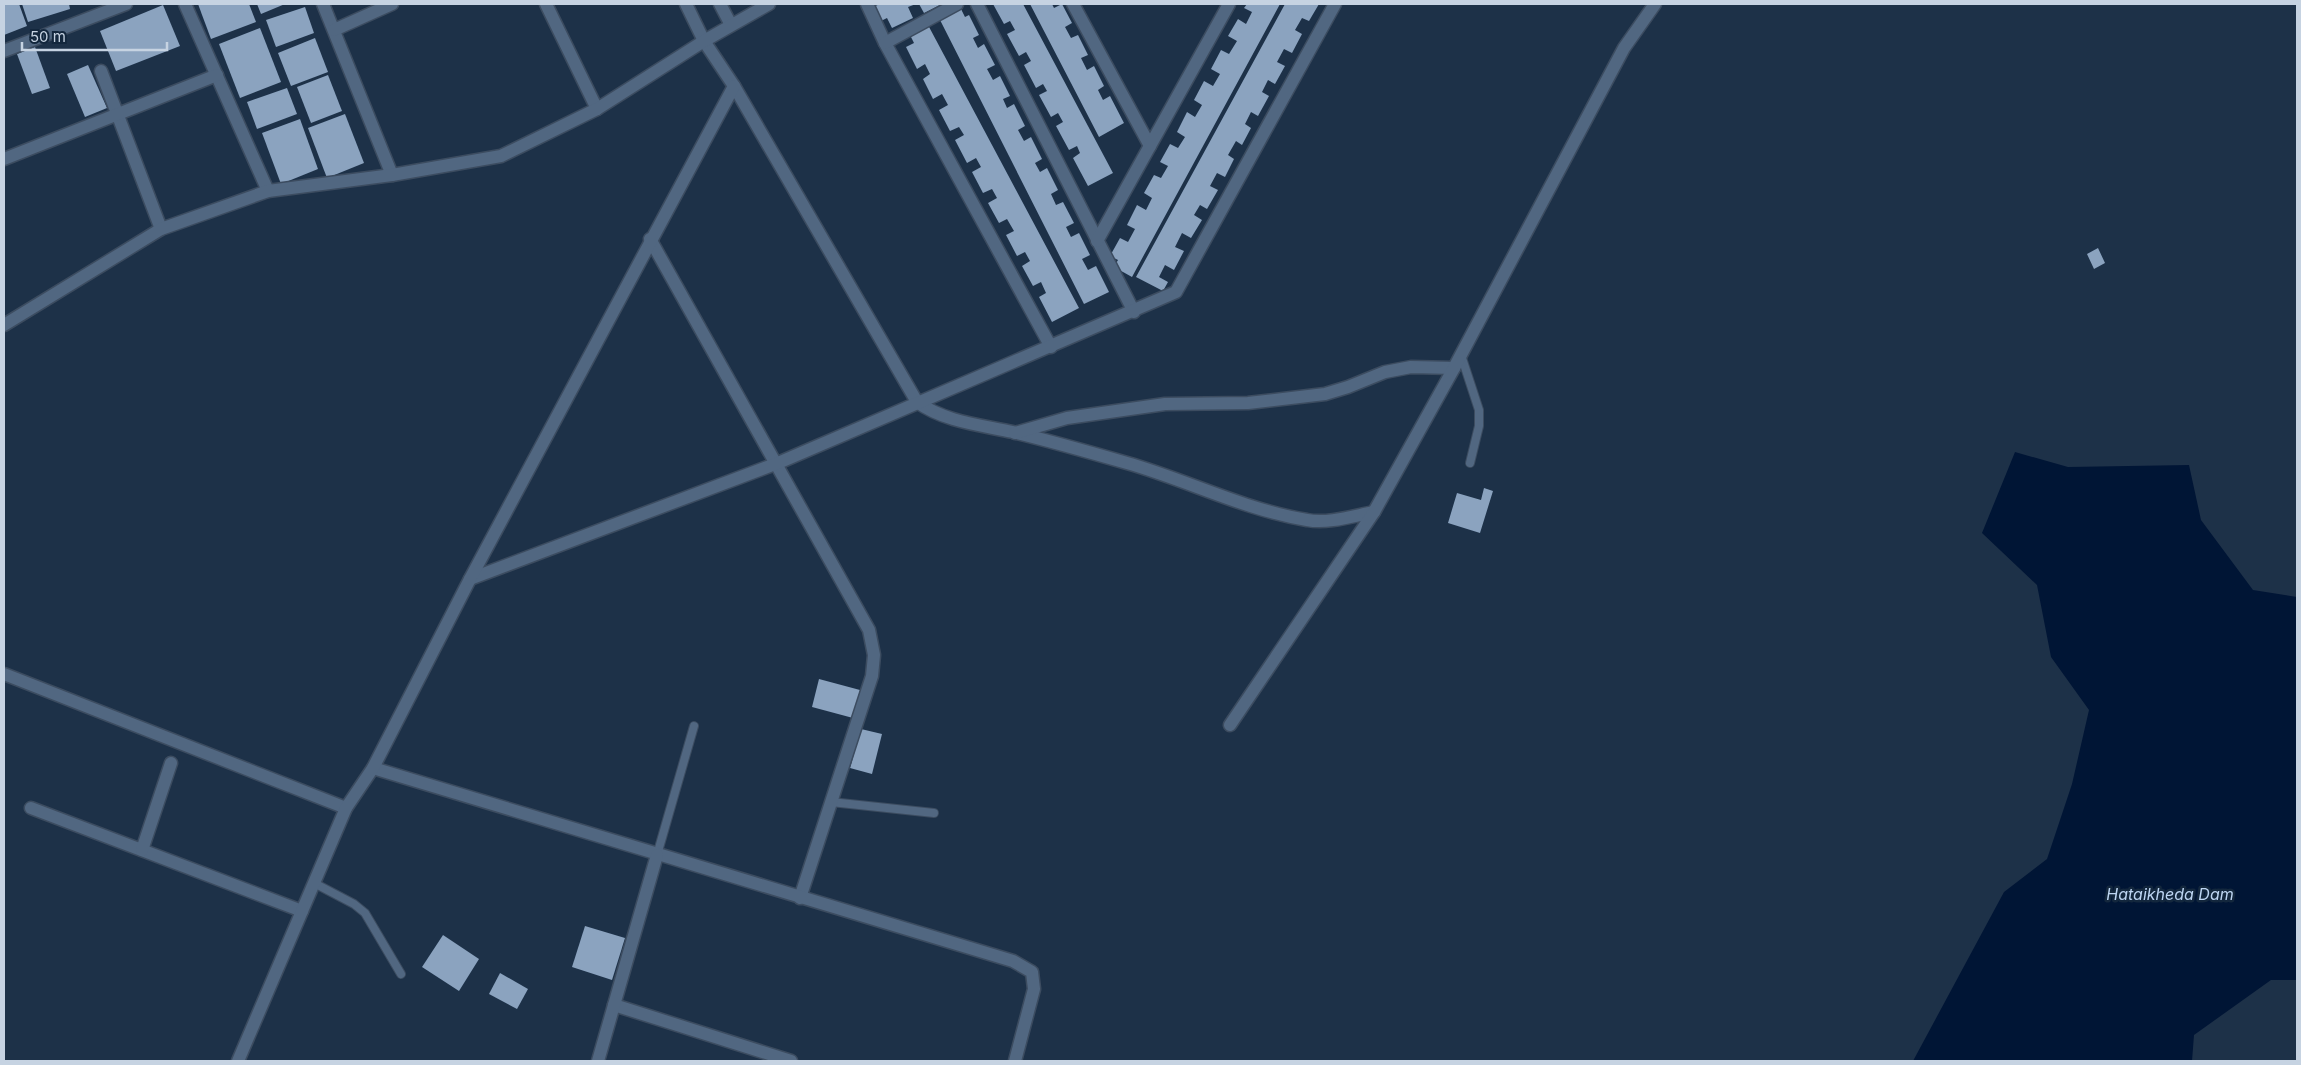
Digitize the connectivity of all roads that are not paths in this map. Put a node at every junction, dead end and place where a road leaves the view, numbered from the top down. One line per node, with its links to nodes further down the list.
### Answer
1 (126, 4): 20 (street)
2 (186, 4): 22 (street)
3 (323, 4): 17 (street)
4 (392, 4): 17 (street)
5 (546, 4): 24 (street)
6 (686, 4): 18 (street)
7 (720, 4): 16 (street)
8 (769, 4): 16 (street)
9 (868, 4): 19 (street)
10 (957, 4): 19 (street)
11 (977, 4): 32 (street)
12 (1073, 4): 26 (street)
13 (1229, 4): 26 (street)
14 (1334, 4): 33 (street)
15 (1655, 4): 36 (street)
16 (731, 25): 18 (street)
17 (334, 30): 28 (street)
18 (704, 41): 23 (street); 24 (street)
19 (885, 43): 35 (street)
20 (4, 51)
21 (101, 71): 25 (street)
22 (217, 75): 25 (street); 29 (street)
23 (734, 86): 31 (street); 38 (street)
24 (597, 108): 28 (street)
25 (117, 114): 27 (street); 30 (street)
26 (1150, 146): 32 (street)
27 (4, 159)
28 (392, 175): 29 (street)
29 (268, 191): 30 (street)
30 (161, 229): 34 (street)
31 (650, 239): 40 (street); 43 (street)
32 (1097, 241): 33 (street)
33 (1134, 312): 35 (street)
34 (4, 325)
35 (1051, 347): 38 (street)
36 (1461, 355): 37 (street); 41 (lane)
37 (1454, 368): 39 (street); 42 (street)
38 (917, 402): 39 (street); 40 (street)
39 (1015, 433): 42 (street)
40 (778, 463): 43 (street); 49 (street)
41 (1470, 463)
42 (1374, 512): 45 (street)
43 (470, 579): 48 (street)
44 (4, 674): 51 (street)
45 (1230, 725)
46 (694, 726): 54 (lane)
47 (171, 764): 53 (street)
48 (373, 768): 51 (street); 54 (street)
49 (831, 802): 52 (lane); 56 (street)
50 (31, 808): 53 (street)
51 (346, 808): 55 (street)
52 (934, 813)
53 (142, 850): 57 (street)
54 (657, 854): 56 (street); 59 (street)
55 (314, 883): 57 (street); 58 (lane)
56 (800, 898): 63 (street)
57 (302, 911): 60 (street)
58 (402, 974)
59 (614, 1005): 61 (street); 62 (street)
60 (238, 1061)
61 (598, 1061)
62 (791, 1061)
63 (1015, 1061)

